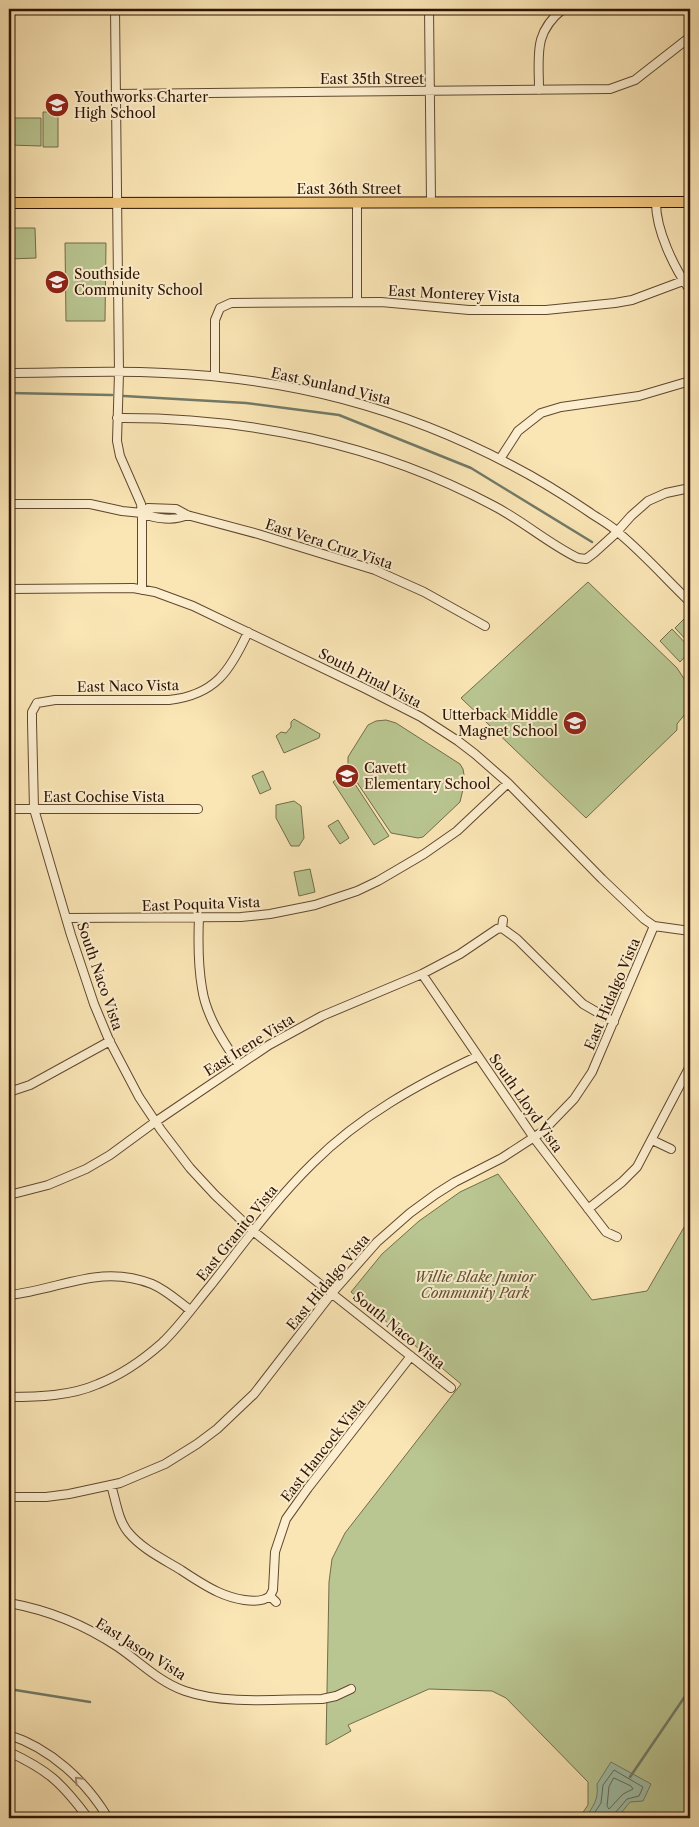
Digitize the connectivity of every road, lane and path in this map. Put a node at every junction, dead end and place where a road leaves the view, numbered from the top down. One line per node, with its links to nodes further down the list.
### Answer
1 (115, 9): 7 (street)
2 (429, 9): 6 (street)
3 (563, 9): 5 (street)
4 (690, 37): 5 (street, East 35th Street)
5 (539, 90): 6 (street, East 35th Street)
6 (431, 91): 7 (street, East 35th Street); 8 (street)
7 (116, 94): 10 (street)
8 (431, 202): 11 (main road, East 36th Street); 12 (main road, East 36th Street)
9 (690, 202): 12 (main road, East 36th Street)
10 (117, 203): 11 (main road, East 36th Street); 13 (main road, East 36th Street); 18 (street)
11 (357, 203): 16 (street)
12 (656, 203): 14 (street)
13 (9, 204)
14 (683, 281): 15 (street); 16 (street, East Monterey Vista)
15 (690, 290)
16 (357, 302): 19 (street, East Monterey Vista)
17 (9, 373): 18 (street, East Sunland Vista)
18 (119, 373): 19 (street, East Sunland Vista); 21 (street)
19 (215, 376): 22 (street, East Sunland Vista)
20 (690, 381): 22 (street)
21 (117, 418): 25 (street); 26 (street)
22 (500, 459): 26 (street, East Sunland Vista)
23 (690, 488): 26 (street)
24 (9, 504): 25 (street, East Vera Cruz Vista)
25 (142, 513): 28 (street); 30 (street, East Vera Cruz Vista)
26 (619, 532): 29 (street, East Sunland Vista)
27 (9, 589): 28 (street, South Pinal Vista)
28 (142, 590): 31 (street, South Pinal Vista)
29 (690, 602)
30 (485, 626)
31 (248, 632): 32 (street, East Naco Vista); 33 (street, South Pinal Vista)
32 (34, 701): 35 (street, South Naco Vista)
33 (508, 783): 37 (street, East Poquita Vista); 39 (street, South Pinal Vista)
34 (9, 809): 35 (street, East Cochise Vista)
35 (34, 809): 36 (street, East Cochise Vista); 38 (street, South Naco Vista)
36 (198, 809)
37 (198, 917): 38 (street, East Poquita Vista); 45 (street)
38 (66, 918): 43 (street, South Naco Vista)
39 (654, 926): 40 (street); 42 (street, East Hidalgo Vista)
40 (690, 931)
41 (422, 974): 42 (street, East Irene Vista); 44 (street, South Lloyd Vista); 45 (street, East Irene Vista)
42 (614, 1022): 49 (street, East Hidalgo Vista)
43 (110, 1041): 47 (street); 48 (street, South Naco Vista)
44 (478, 1056): 49 (street, South Lloyd Vista); 54 (street, East Granito Vista)
45 (239, 1065): 48 (street, East Irene Vista)
46 (690, 1066): 50 (street)
47 (9, 1092)
48 (155, 1122): 52 (street, East Irene Vista); 54 (street, South Naco Vista)
49 (534, 1138): 53 (street, South Lloyd Vista); 56 (street, East Hidalgo Vista)
50 (652, 1140): 51 (street); 53 (street)
51 (670, 1149)
52 (9, 1195)
53 (588, 1209): 55 (street, South Lloyd Vista)
54 (253, 1231): 56 (street, South Naco Vista); 58 (street, East Granito Vista)
55 (617, 1237)
56 (332, 1293): 59 (street, South Naco Vista); 62 (street, East Hidalgo Vista)
57 (9, 1295): 58 (street)
58 (190, 1310): 61 (street, East Granito Vista)
59 (411, 1356): 60 (street, South Naco Vista); 62 (street, East Hancock Vista)
60 (451, 1388)
61 (9, 1397)
62 (111, 1485): 63 (street, East Hidalgo Vista)
63 (9, 1497)
64 (9, 1603): 65 (street, East Jason Vista)
65 (351, 1689)
66 (9, 1735): 69 (street, one-way to 66)
67 (9, 1752): 68 (street)
68 (88, 1818)
69 (108, 1818)

